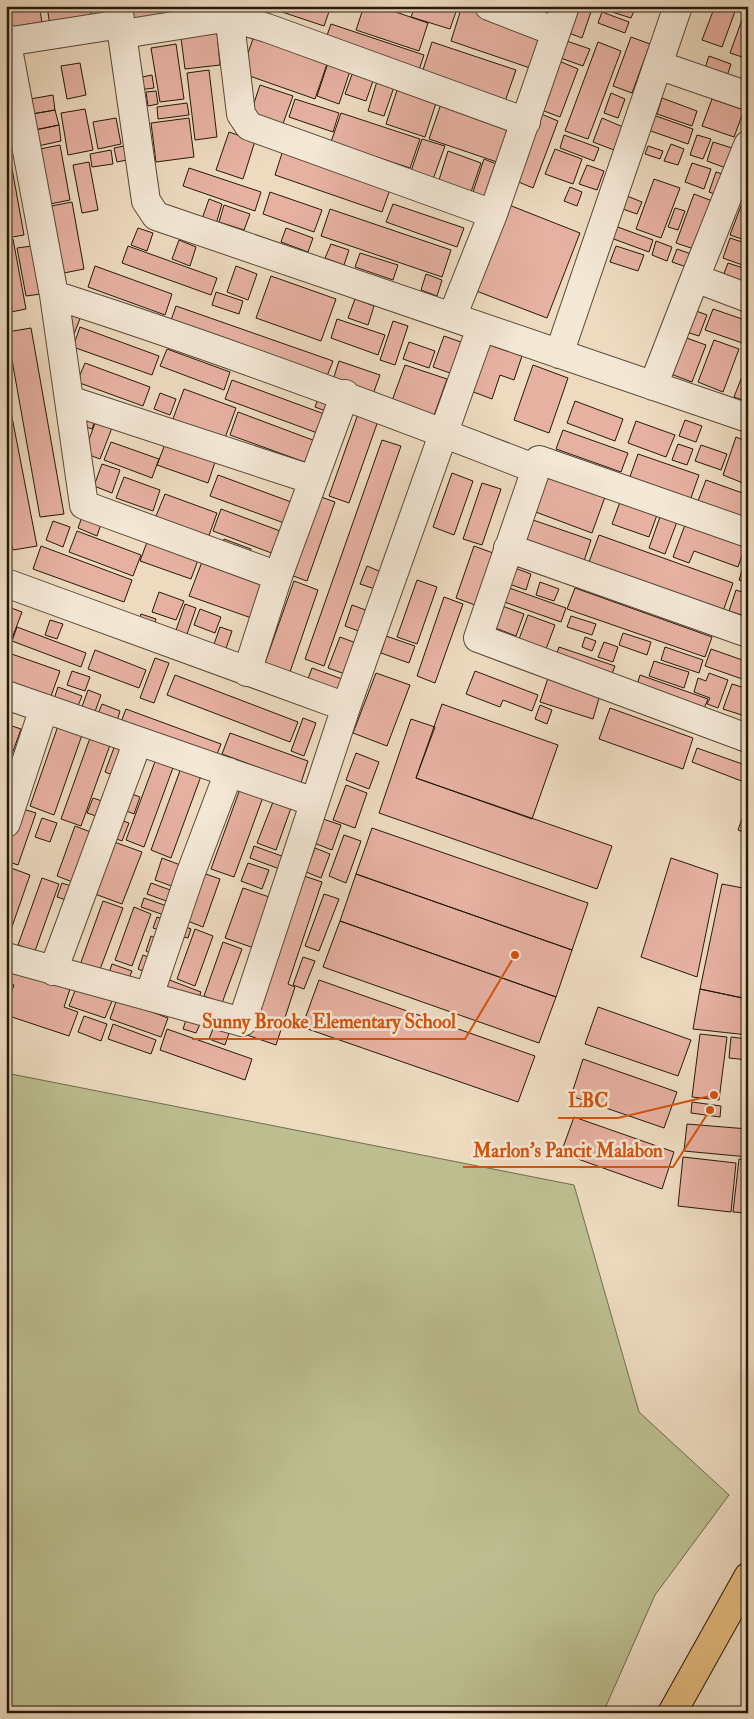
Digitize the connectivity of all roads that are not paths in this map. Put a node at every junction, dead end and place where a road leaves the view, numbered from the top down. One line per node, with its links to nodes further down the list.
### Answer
1 (489, 6): 6 (street)
2 (565, 6): 6 (street)
3 (678, 6): 9 (street)
4 (229, 12): 5 (street); 11 (street); 13 (street)
5 (121, 22): 8 (street); 17 (street)
6 (556, 32): 11 (street)
7 (6, 38): 8 (street)
8 (7, 42): 15 (street)
9 (658, 65): 10 (street); 19 (street)
10 (748, 96)
11 (526, 122): 13 (street)
12 (748, 145): 14 (street)
13 (493, 214): 17 (street)
14 (695, 278): 16 (street); 20 (street)
15 (54, 295): 21 (street); 22 (street)
16 (748, 298)
17 (452, 317): 18 (street)
18 (482, 328): 19 (street); 24 (street)
19 (559, 354): 20 (street)
20 (653, 386): 23 (street)
21 (345, 394): 24 (street); 26 (street)
22 (69, 400): 26 (street); 29 (street)
23 (748, 418)
24 (443, 433): 25 (street); 34 (street)
25 (536, 470): 27 (street); 28 (street)
26 (313, 480): 29 (street)
27 (748, 533)
28 (508, 548): 31 (street); 36 (street)
29 (278, 576): 32 (street)
30 (6, 583): 32 (street)
31 (748, 633)
32 (247, 672): 34 (street)
33 (6, 695): 35 (street)
34 (346, 707): 39 (street)
35 (44, 708): 37 (street); 40 (street)
36 (748, 738)
37 (138, 740): 38 (street); 42 (street)
38 (229, 772): 39 (street); 43 (street)
39 (314, 802): 43 (street)
40 (6, 823)
41 (6, 958): 42 (street)
42 (53, 971): 43 (street)
43 (149, 996)
44 (748, 1577): 45 (main road)
45 (672, 1713)

